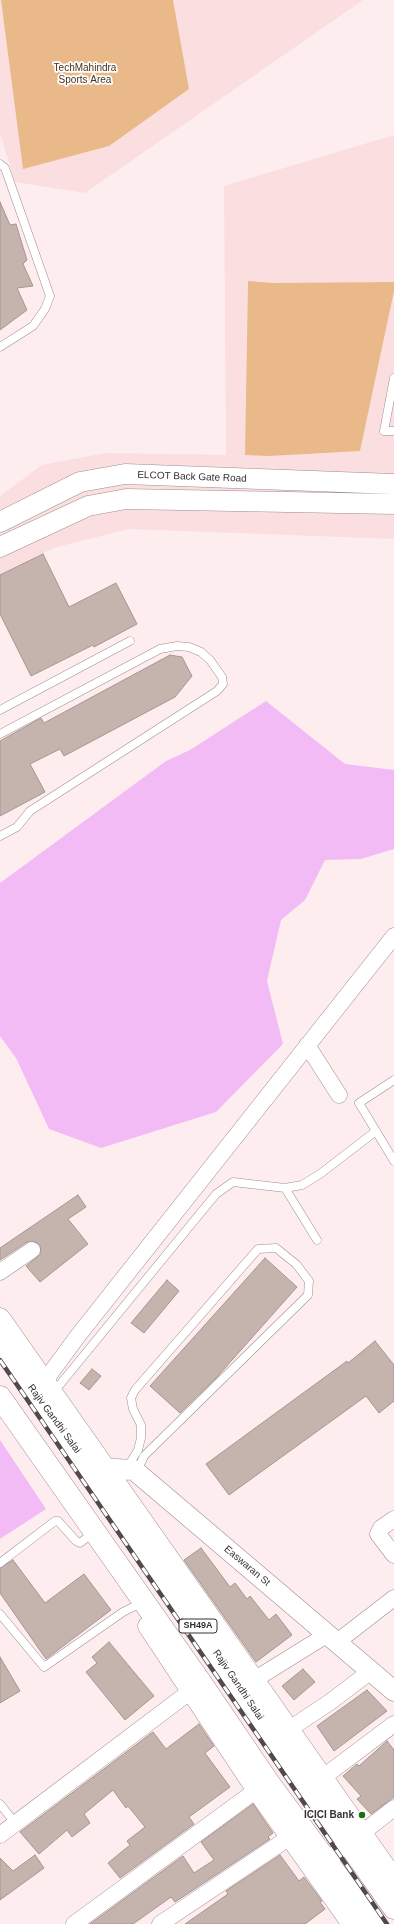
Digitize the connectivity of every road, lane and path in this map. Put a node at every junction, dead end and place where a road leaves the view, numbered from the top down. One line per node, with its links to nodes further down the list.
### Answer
1 (0, 164): 2 (lane)
2 (0, 347)
3 (394, 378): 4 (lane)
4 (394, 431)
5 (252, 480): 6 (street, ELCOT Back Gate Road); 7 (street); 9 (street, ELCOT Back Gate Road)
6 (394, 484)
7 (249, 502): 8 (street); 10 (street)
8 (394, 504)
9 (0, 522)
10 (0, 548)
11 (130, 641): 12 (lane)
12 (0, 710)
13 (0, 734): 14 (lane)
14 (0, 836)
15 (394, 936): 16 (street)
16 (307, 1045): 18 (street); 27 (street)
17 (394, 1080): 19 (lane)
18 (339, 1096)
19 (376, 1131): 20 (lane); 21 (lane)
20 (394, 1161)
21 (285, 1188): 22 (lane); 27 (lane)
22 (317, 1240)
23 (32, 1250): 24 (street)
24 (0, 1272)
25 (0, 1318): 27 (street)
26 (0, 1345): 29 (main road, Rajiv Gandhi Salai / SH49A)
27 (49, 1388): 29 (street)
28 (0, 1397): 31 (main road, SH49A)
29 (97, 1468): 30 (street); 41 (street); 53 (main road, Rajiv Gandhi Salai / SH49A)
30 (131, 1471): 30 (lane); 39 (street, Easwaran St)
31 (75, 1503): 33 (street); 42 (main road, SH49A)
32 (394, 1519): 34 (street)
33 (90, 1535): 35 (lane); 37 (street)
34 (394, 1555)
35 (0, 1563)
36 (394, 1598): 39 (street)
37 (135, 1606): 38 (lane); 42 (street)
38 (0, 1614)
39 (332, 1638): 40 (street, Easwaran St); 41 (street)
40 (371, 1671): 43 (street, Easwaran St); 45 (street)
41 (254, 1680): 45 (street)
42 (196, 1687): 47 (main road, SH49A); 50 (street)
43 (394, 1691)
44 (394, 1724): 46 (street)
45 (288, 1730): 46 (street)
46 (322, 1778): 53 (street)
47 (262, 1786): 52 (street); 54 (main road, SH49A); 57 (street)
48 (0, 1804): 50 (lane)
49 (394, 1808): 53 (street)
50 (15, 1823): 51 (street)
51 (0, 1835)
52 (290, 1837): 58 (street); 59 (street)
53 (355, 1840): 54 (street); 55 (street); 56 (main road, Rajiv Gandhi Salai / SH49A)
54 (326, 1861): 60 (main road, SH49A)
55 (394, 1880)
56 (394, 1908)
57 (74, 1924)
58 (160, 1924)
59 (352, 1924)
60 (372, 1924)

